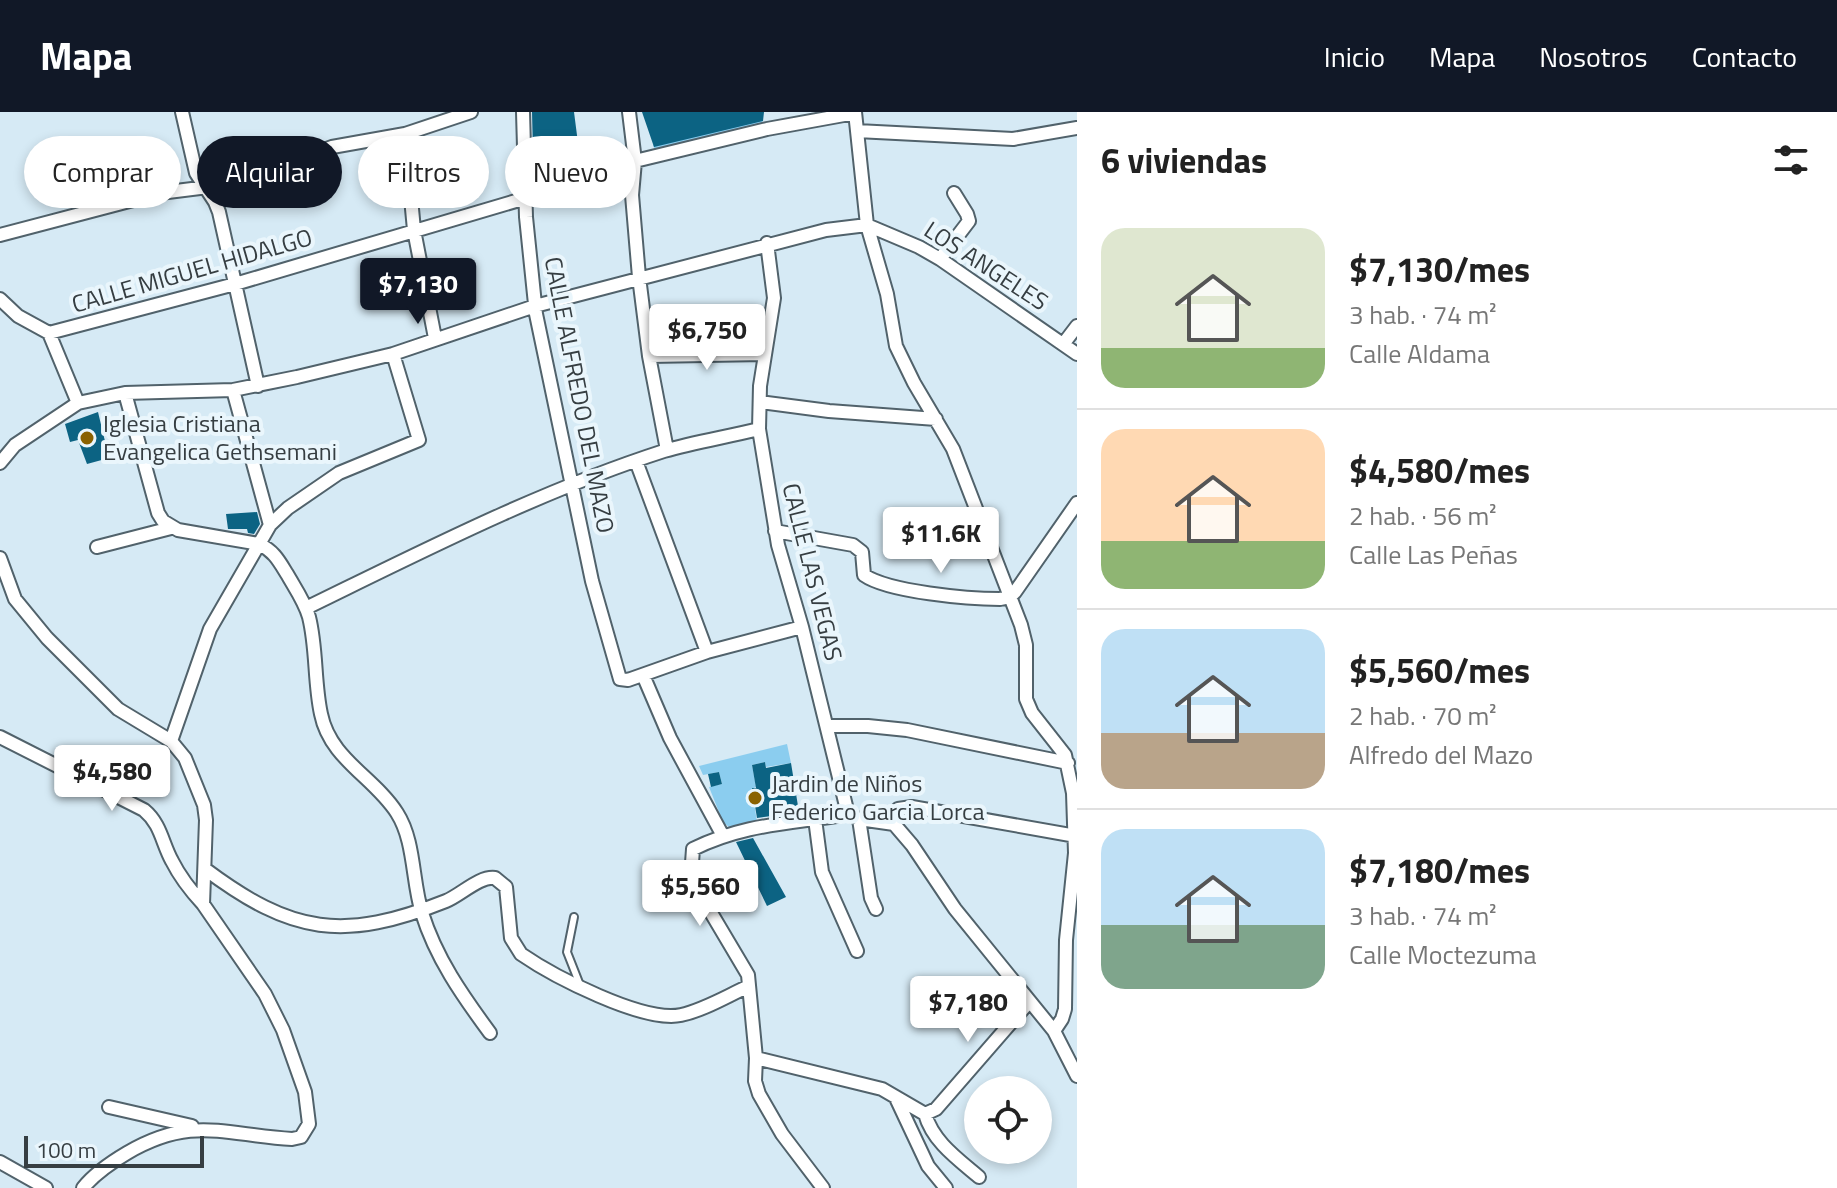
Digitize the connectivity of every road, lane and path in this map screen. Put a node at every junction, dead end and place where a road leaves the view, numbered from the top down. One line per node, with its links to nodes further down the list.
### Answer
1 (182, 112): 14 (street)
2 (471, 112): 6 (street)
3 (523, 112): 10 (street, CALLE ALFREDO DEL MAZO)
4 (629, 112): 11 (street)
5 (855, 112): 8 (street); 13 (street, CALLE MIGUEL HIDALGO)
6 (436, 117): 9 (street)
7 (1077, 128): 8 (street)
8 (857, 131): 21 (street)
9 (405, 134): 12 (street); 22 (street)
10 (524, 136)
11 (632, 136)
12 (342, 145)
13 (636, 161)
14 (197, 175)
15 (197, 189): 23 (street)
16 (954, 193): 25 (street)
17 (505, 204): 22 (street, CALLE MIGUEL HIDALGO)
18 (217, 208): 27 (street)
19 (527, 208): 29 (street, CALLE ALFREDO DEL MAZO)
20 (633, 208): 26 (street)
21 (867, 225): 24 (street); 25 (street, LOS ANGELES); 43 (street)
22 (414, 230): 27 (street, CALLE MIGUEL HIDALGO); 32 (street)
23 (0, 235)
24 (767, 243): 26 (street); 35 (street, CALLE LAS VEGAS)
25 (940, 259): 33 (street, LOS ANGELES)
26 (639, 277): 29 (street); 37 (street)
27 (235, 284): 31 (street, CALLE MIGUEL HIDALGO); 38 (street)
28 (0, 299): 31 (street)
29 (535, 306): 32 (street); 48 (street, CALLE ALFREDO DEL MAZO)
30 (1077, 326): 33 (street)
31 (49, 333): 42 (street)
32 (435, 338): 34 (street)
33 (1064, 343): 36 (street, LOS ANGELES)
34 (393, 354): 38 (street); 50 (street)
35 (765, 354): 37 (street); 41 (street, CALLE LAS VEGAS)
36 (1077, 354)
37 (649, 356): 45 (street)
38 (258, 386): 39 (street)
39 (233, 390): 40 (street); 50 (street)
40 (125, 393): 42 (street); 51 (street)
41 (760, 402): 43 (street); 44 (street, CALLE LAS VEGAS)
42 (78, 403): 47 (street)
43 (936, 419): 54 (street)
44 (759, 429): 45 (street); 53 (street, CALLE LAS VEGAS)
45 (667, 450): 46 (street)
46 (636, 461): 48 (street); 63 (street)
47 (0, 463)
48 (573, 486): 61 (street); 64 (street, CALLE ALFREDO DEL MAZO)
49 (1077, 503): 59 (street)
50 (270, 525): 55 (street)
51 (171, 528): 55 (street); 56 (street)
52 (900, 530): 54 (street)
53 (775, 531): 59 (street); 62 (street, CALLE LAS VEGAS)
54 (985, 536): 59 (street)
55 (259, 544): 61 (street); 67 (street)
56 (97, 547)
57 (0, 558): 60 (street)
58 (0, 592): 60 (street)
59 (1010, 597): 69 (street)
60 (15, 599): 67 (street)
61 (306, 608): 78 (street)
62 (802, 627): 63 (street); 65 (street, CALLE LAS VEGAS)
63 (707, 652): 64 (street)
64 (643, 675): 73 (street)
65 (828, 726): 69 (street); 70 (street, CALLE LAS VEGAS)
66 (0, 737): 76 (street)
67 (171, 741): 75 (street)
68 (1077, 745): 69 (street)
69 (1067, 759): 74 (street)
70 (854, 817): 71 (street); 72 (street); 77 (street, CALLE LAS VEGAS)
71 (815, 819): 73 (street); 80 (street)
72 (894, 824): 74 (street); 83 (street)
73 (723, 836): 82 (street)
74 (1076, 836): 84 (street)
75 (205, 869): 76 (street); 78 (street)
76 (203, 904): 91 (street)
77 (876, 909)
78 (421, 911): 81 (street); 85 (street)
79 (574, 917): 81 (lane)
80 (857, 951)
81 (580, 985): 82 (street)
82 (749, 986): 86 (street)
83 (1029, 1002): 84 (street); 90 (street)
84 (1054, 1031): 87 (street)
85 (490, 1033)
86 (756, 1058): 88 (street); 96 (street)
87 (1077, 1076)
88 (896, 1098): 90 (street); 97 (street)
89 (109, 1107): 91 (street)
90 (925, 1114): 93 (street)
91 (201, 1129): 95 (street)
92 (0, 1162): 94 (street)
93 (979, 1177)
94 (46, 1188)
95 (83, 1188)
96 (823, 1188)
97 (946, 1188)

